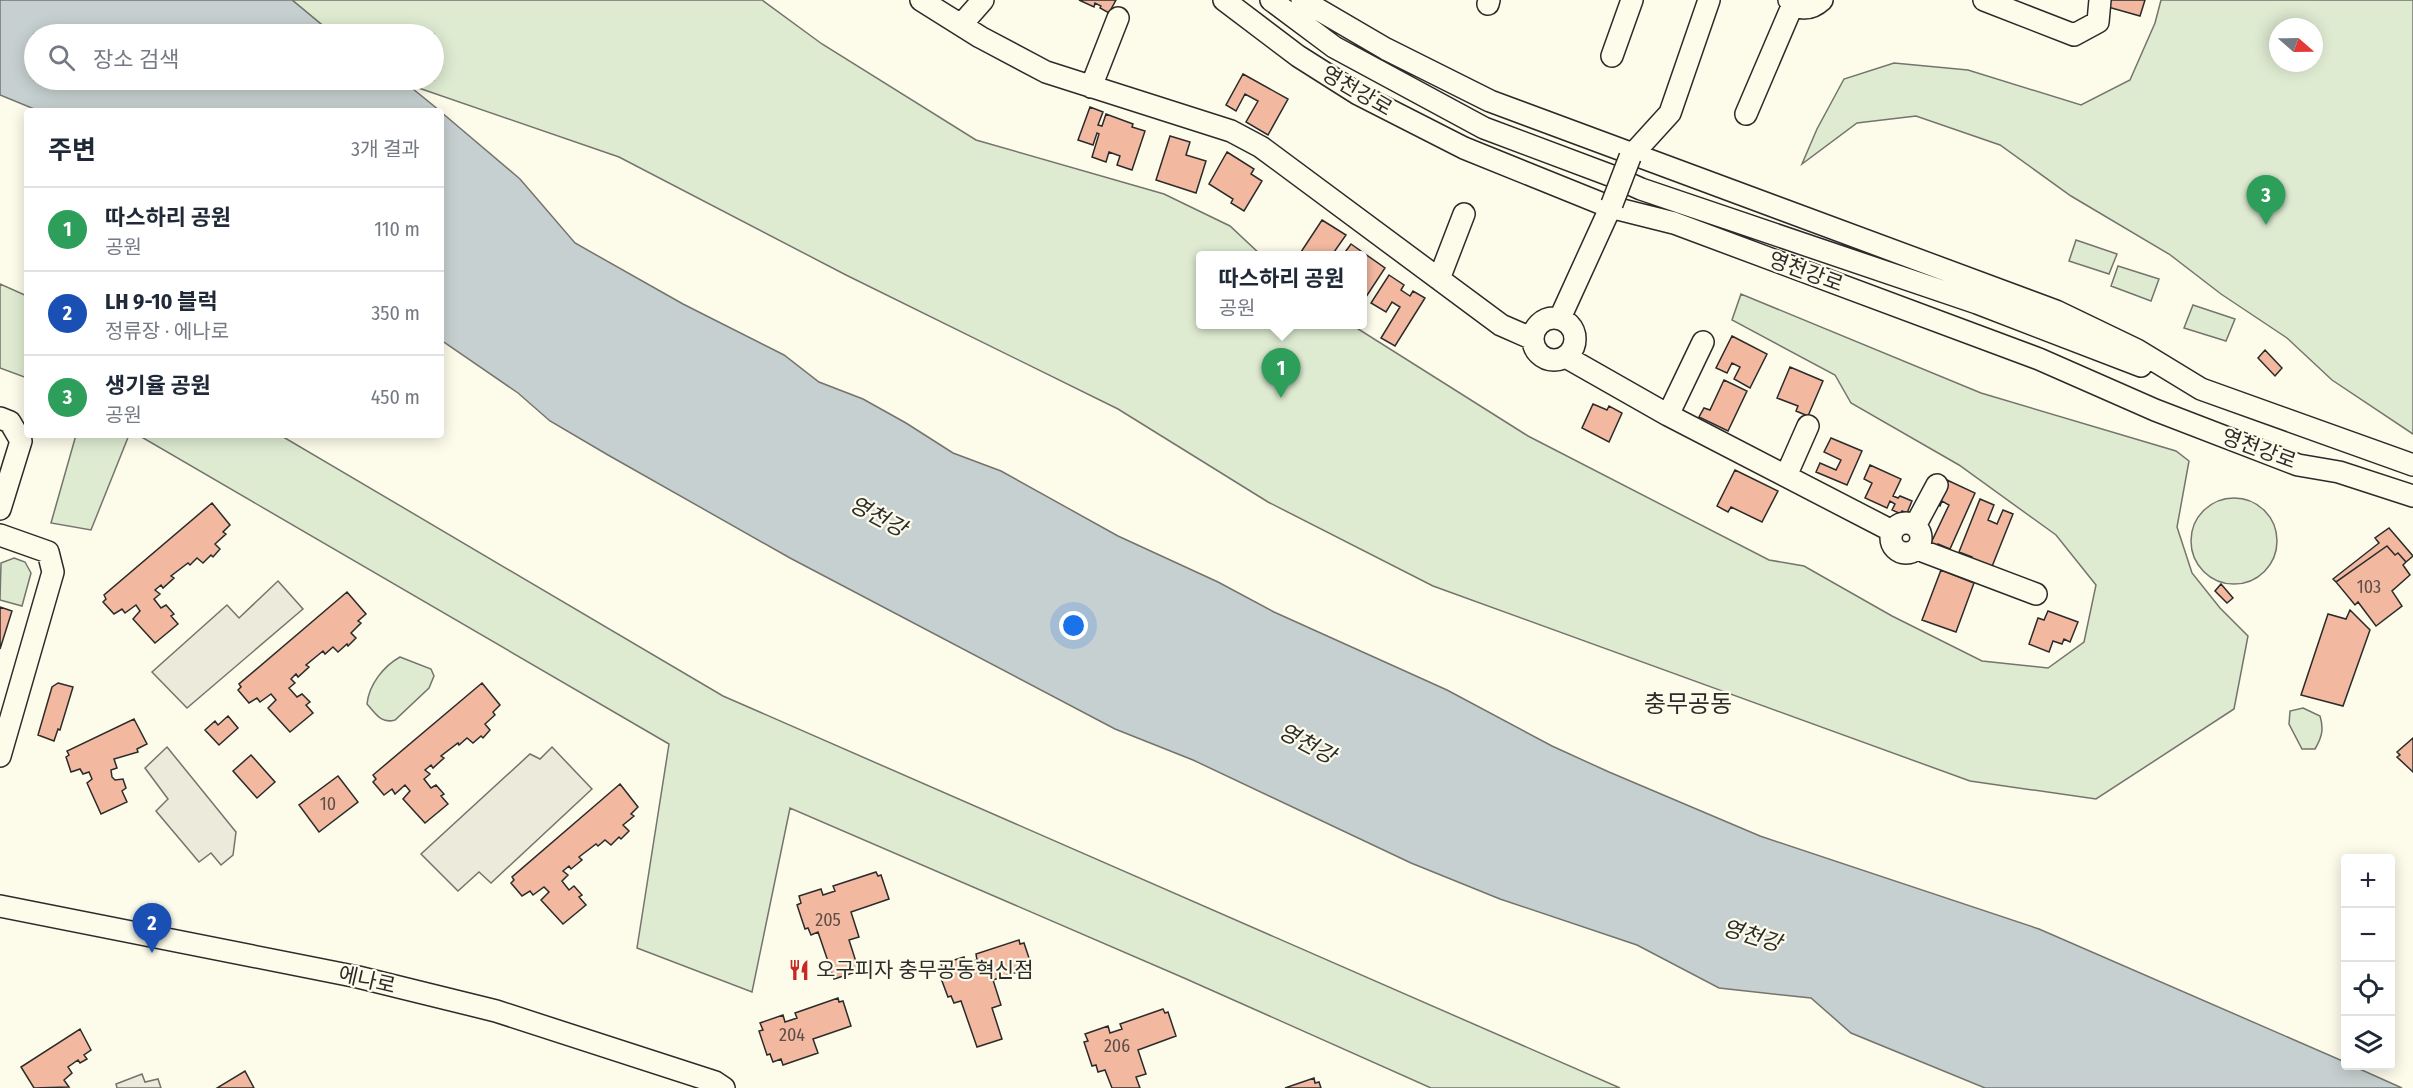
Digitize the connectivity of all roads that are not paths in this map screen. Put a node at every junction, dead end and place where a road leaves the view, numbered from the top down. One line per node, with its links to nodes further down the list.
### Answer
1 (921, 0): 13 (street)
2 (983, 0): 13 (street)
3 (1224, 0): 18 (street, 영천강로)
4 (1271, 0): 25 (street, 영천강로)
5 (1302, 0): 17 (street, 영천강로)
6 (1632, 0): 14 (street)
7 (1708, 0): 17 (street)
8 (1822, 0): 11 (street)
9 (1984, 0): 10 (street)
10 (2100, 0)
11 (1791, 2): 16 (street)
12 (1118, 18): 15 (street)
13 (961, 25): 15 (street)
14 (1612, 56)
15 (1091, 87): 20 (street)
16 (1746, 114)
17 (1631, 155): 18 (street, bridge); 25 (street, 영천강로)
18 (1611, 206): 21 (street); 32 (street, 영천강로)
19 (1464, 214): 20 (street)
20 (1439, 279): 22 (street)
21 (1560, 318): 22 (street); 24 (street)
22 (1533, 339): 24 (street)
23 (1703, 342): 26 (street)
24 (1566, 357): 26 (street)
25 (2201, 389): 29 (street, 영천강로)
26 (1668, 415): 30 (street)
27 (0, 418): 33 (street)
28 (1808, 426): 30 (street)
29 (2413, 465)
30 (1786, 476): 35 (street)
31 (1937, 485): 34 (street)
32 (2413, 496)
33 (0, 509)
34 (1915, 526): 35 (street); 37 (street)
35 (1892, 531): 37 (street)
36 (0, 535): 39 (street)
37 (1918, 548): 38 (street)
38 (2036, 594)
39 (0, 756)
40 (0, 906): 41 (street, 에나로)
41 (724, 1088)

